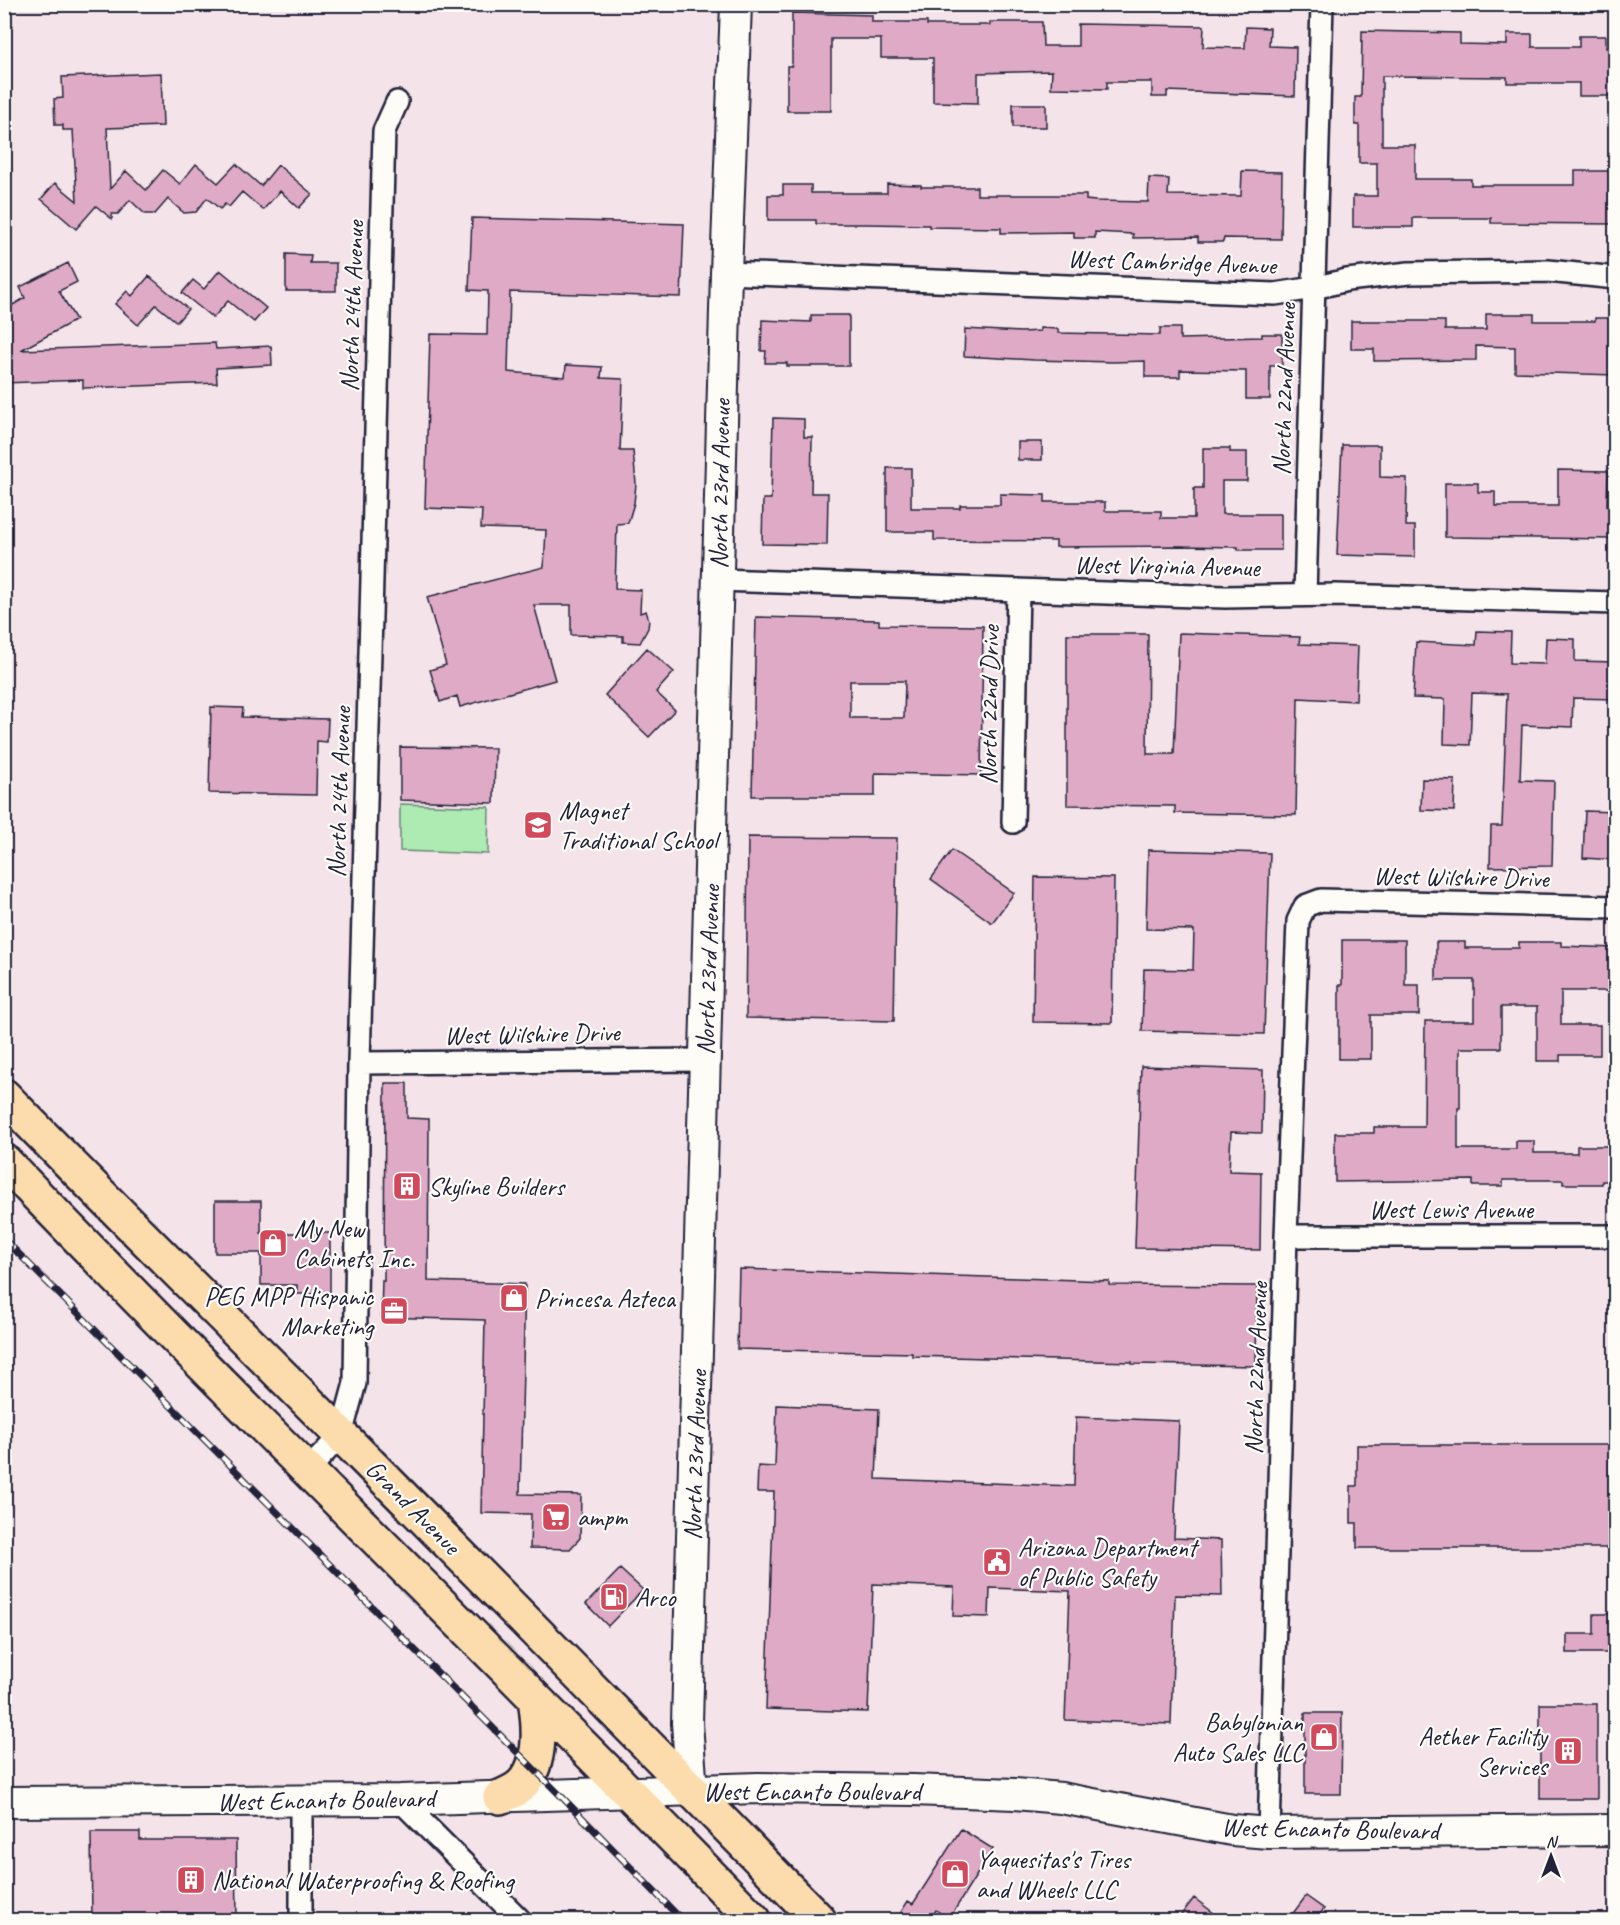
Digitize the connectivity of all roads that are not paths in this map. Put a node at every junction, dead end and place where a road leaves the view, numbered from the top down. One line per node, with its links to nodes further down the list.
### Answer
1 (736, 4): 4 (street, North 23rd Avenue)
2 (1322, 4): 6 (street, North 22nd Avenue)
3 (397, 102): 15 (street, North 24th Avenue)
4 (726, 273): 6 (street, West Cambridge Avenue); 7 (street, North 23rd Avenue)
5 (1616, 278): 6 (street, West Cambridge Avenue)
6 (1314, 288): 9 (street, North 22nd Avenue)
7 (718, 580): 8 (street, West Virginia Avenue); 14 (street, North 23rd Avenue)
8 (1018, 590): 9 (street, West Virginia Avenue); 11 (street, North 22nd Drive)
9 (1305, 594): 10 (street, West Virginia Avenue)
10 (1616, 603)
11 (1013, 822)
12 (1305, 906): 13 (street, West Wilshire Drive); 18 (street, North 22nd Avenue)
13 (1616, 908)
14 (705, 1060): 15 (street, West Wilshire Drive); 23 (street, North 23rd Avenue)
15 (359, 1063): 20 (street, North 24th Avenue)
16 (4, 1096): 20 (main road, Grand Avenue)
17 (4, 1161): 21 (main road, Grand Avenue)
18 (1286, 1236): 19 (street, West Lewis Avenue); 30 (street, North 22nd Avenue)
19 (1616, 1236)
20 (341, 1434): 21 (street, North 24th Avenue); 23 (main road, Grand Avenue)
21 (308, 1472): 22 (main road, Grand Avenue)
22 (536, 1699): 24 (main road, Grand Avenue); 25 (main road)
23 (692, 1791): 24 (street, West Encanto Boulevard); 30 (street, West Encanto Boulevard); 34 (main road, Grand Avenue)
24 (630, 1793): 25 (street, West Encanto Boulevard); 33 (main road, Grand Avenue)
25 (500, 1797): 26 (street, West Encanto Boulevard)
26 (400, 1800): 27 (street, West Encanto Boulevard); 32 (street)
27 (302, 1801): 28 (street, West Encanto Boulevard); 31 (street)
28 (4, 1802)
29 (1616, 1830): 30 (street, West Encanto Boulevard)
30 (1269, 1833)
31 (301, 1920)
32 (520, 1920)
33 (754, 1920)
34 (819, 1920)

